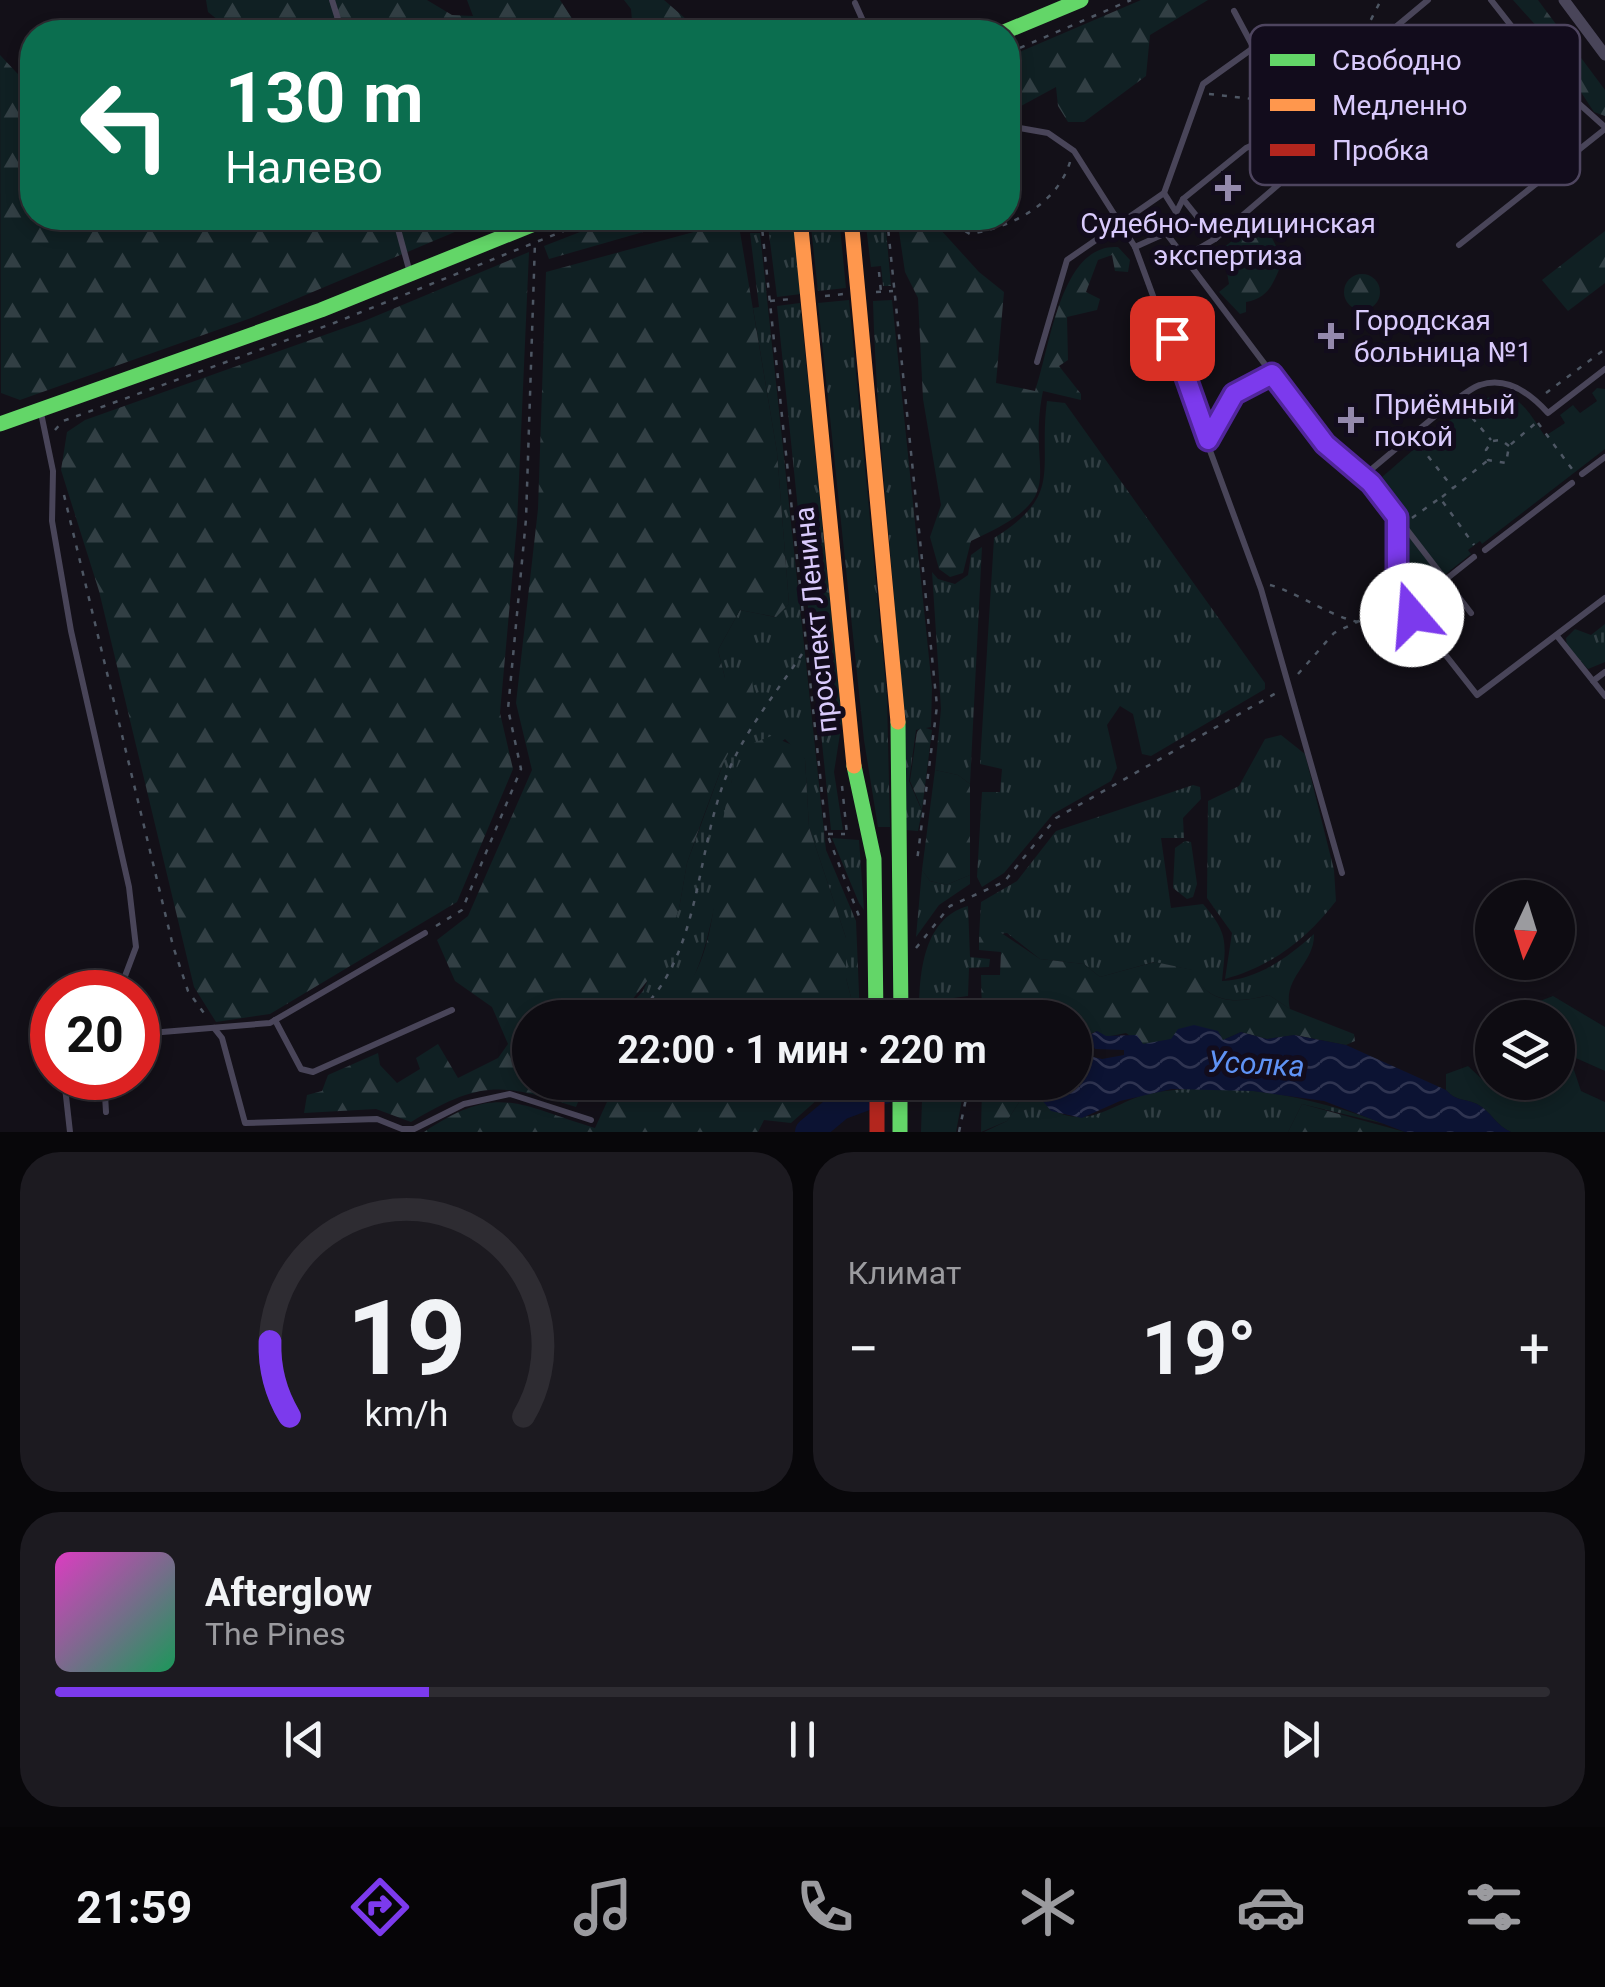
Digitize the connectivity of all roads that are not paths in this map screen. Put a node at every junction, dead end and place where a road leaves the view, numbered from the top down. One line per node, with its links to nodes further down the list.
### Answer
1 (1081, 0): 8 (street)
2 (1428, 0): 9 (lane)
3 (1490, 0): 10 (lane)
4 (1564, 0): 13 (street)
5 (855, 3): 7 (lane)
6 (1234, 11): 11 (lane)
7 (863, 20)
8 (1020, 25)
9 (1396, 25)
10 (1510, 25)
11 (1250, 36)
12 (1250, 50): 21 (lane)
13 (1605, 55)
14 (1580, 105): 16 (lane)
15 (1020, 128): 24 (lane)
16 (1605, 128): 17 (lane)
17 (1580, 148)
18 (1250, 150): 22 (lane)
19 (1278, 185): 30 (lane)
20 (1534, 185): 31 (lane)
21 (1164, 193): 23 (lane); 24 (lane)
22 (1183, 198): 23 (lane); 30 (lane)
23 (1176, 212): 29 (lane)
24 (1119, 222): 32 (lane); 35 (lane)
25 (398, 230): 34 (lane)
26 (519, 230): 34 (street)
27 (801, 230): 58 (street, проспект Ленина)
28 (851, 230): 59 (street)
29 (1166, 234): 32 (lane); 33 (lane)
30 (1215, 239): 33 (lane)
31 (1459, 245)
32 (1135, 246): 40 (lane)
33 (1184, 257): 37 (lane)
34 (410, 274): 38 (street)
35 (1038, 362)
36 (1604, 372): 43 (lane)
37 (1272, 374): 40 (lane); 43 (lane)
38 (41, 412): 39 (street); 57 (lane)
39 (0, 424)
40 (1208, 440): 55 (lane)
41 (1605, 457): 42 (lane)
42 (1578, 473)
43 (1363, 476): 45 (lane)
44 (1572, 482): 46 (lane)
45 (1397, 517): 49 (lane); 50 (lane)
46 (1485, 550)
47 (1474, 557): 49 (lane, bridge)
48 (1605, 598): 51 (lane)
49 (1408, 609): 51 (lane)
50 (1472, 613)
51 (1557, 636): 53 (lane)
52 (1605, 672): 53 (lane)
53 (1593, 681): 54 (lane)
54 (1605, 696)
55 (1342, 873)
56 (424, 933): 61 (lane)
57 (127, 970)
58 (876, 1000)
59 (901, 1000)
60 (452, 1010): 61 (lane)
61 (275, 1020): 62 (lane)
62 (214, 1028): 63 (lane); 69 (lane)
63 (160, 1032)
64 (66, 1100): 70 (lane)
65 (105, 1100): 68 (lane)
66 (877, 1100): 71 (street)
67 (900, 1100): 72 (street)
68 (106, 1112)
69 (591, 1120)
70 (70, 1132)
71 (877, 1132)
72 (900, 1132)

